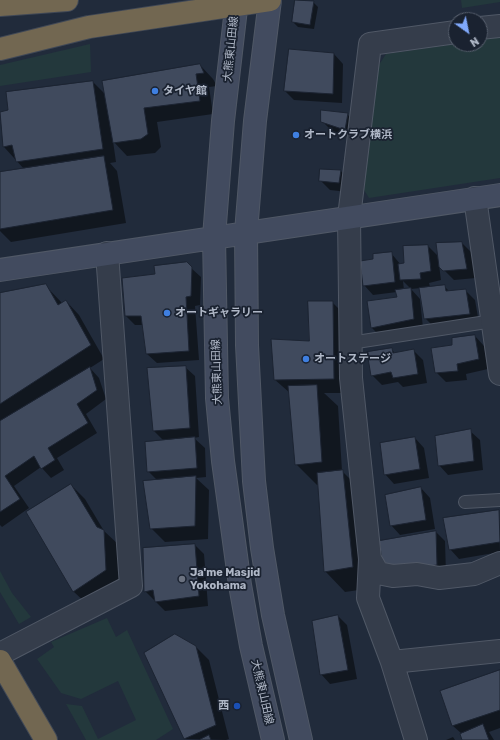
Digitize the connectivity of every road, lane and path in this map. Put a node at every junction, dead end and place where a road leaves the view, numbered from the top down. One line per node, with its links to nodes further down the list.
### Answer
1 (67, 0): 4 (highway)
2 (270, 0): 3 (highway); 12 (street)
3 (237, 2): 8 (highway); 13 (street, 大熊東山田線)
4 (0, 5)
5 (500, 26): 6 (street)
6 (488, 27)
7 (448, 33): 11 (street)
8 (0, 49)
9 (500, 195): 10 (street)
10 (475, 198): 11 (street); 16 (street)
11 (349, 217): 12 (street); 17 (street)
12 (246, 232): 13 (street); 29 (street)
13 (214, 237): 14 (street); 28 (street, 大熊東山田線)
14 (108, 253): 15 (street); 24 (street)
15 (0, 270)
16 (492, 321): 17 (lane); 18 (street)
17 (350, 343): 21 (street)
18 (500, 374)
19 (500, 500): 20 (lane)
20 (465, 502)
21 (370, 559): 22 (street); 26 (street)
22 (500, 563)
23 (500, 651): 26 (street)
24 (0, 654)
25 (0, 662): 27 (highway)
26 (392, 662): 30 (street)
27 (46, 740)
28 (273, 740)
29 (301, 740)
30 (416, 740)

